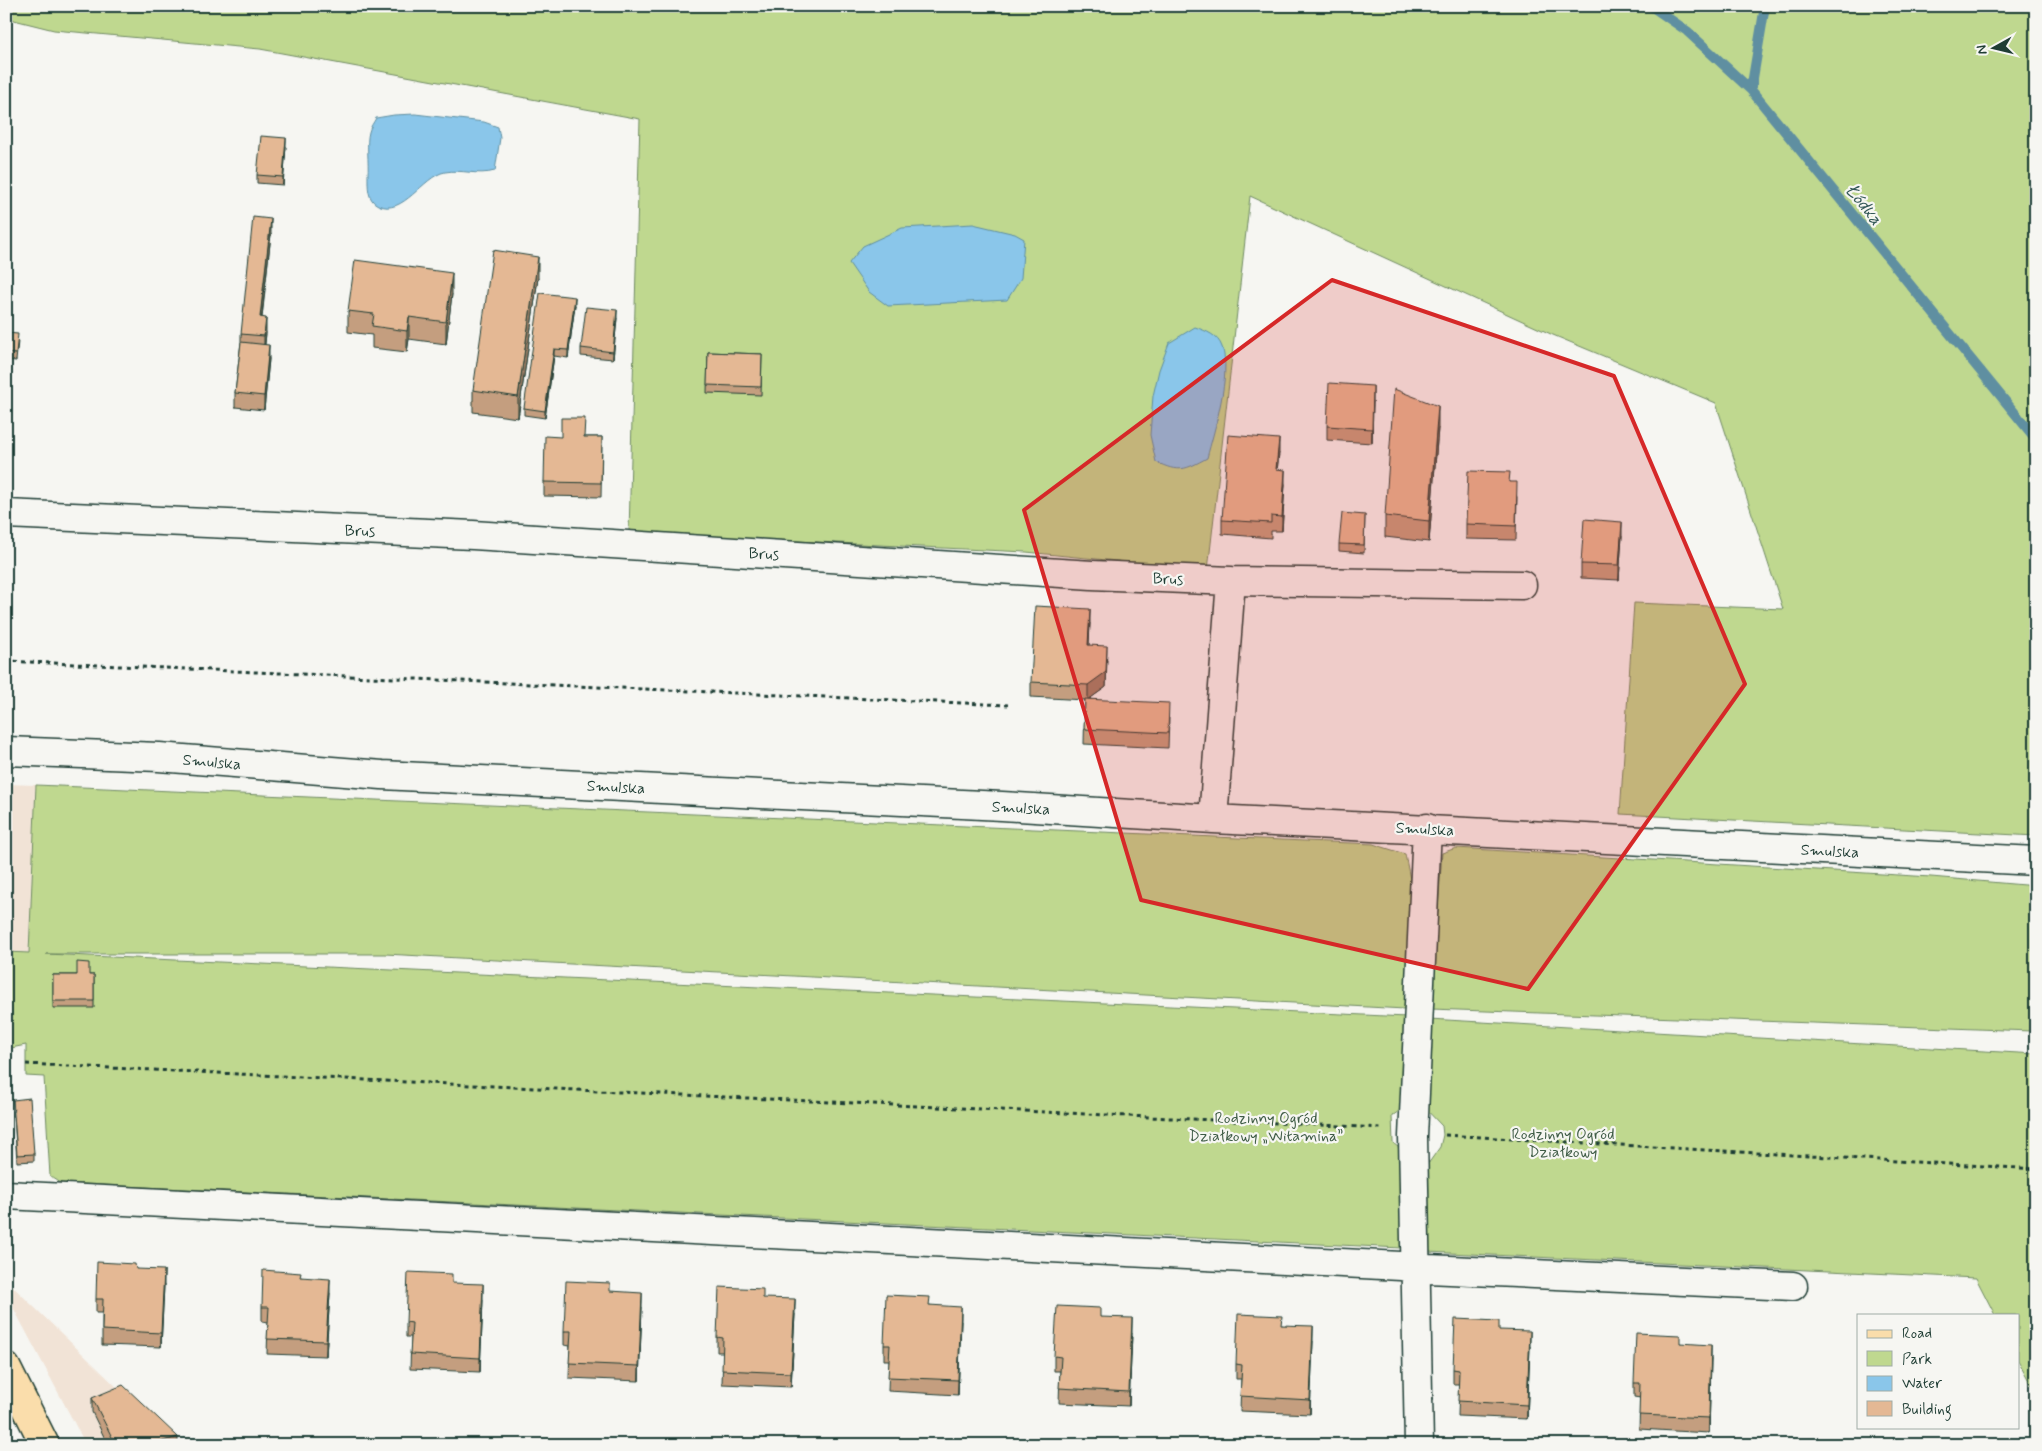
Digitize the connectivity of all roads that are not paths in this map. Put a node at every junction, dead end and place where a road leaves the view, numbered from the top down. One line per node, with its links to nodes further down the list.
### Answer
1 (6, 514): 2 (street, Brus)
2 (1231, 581): 3 (street, Brus); 5 (street)
3 (1522, 585)
4 (6, 751): 5 (street, Smulska)
5 (1213, 818): 6 (street, Smulska)
6 (1427, 828): 7 (street, Smulska); 9 (street)
7 (2036, 862)
8 (6, 1195): 9 (street)
9 (1415, 1266): 10 (street); 13 (street)
10 (1792, 1286)
11 (6, 1367): 12 (main road)
12 (45, 1445)
13 (1418, 1445)

